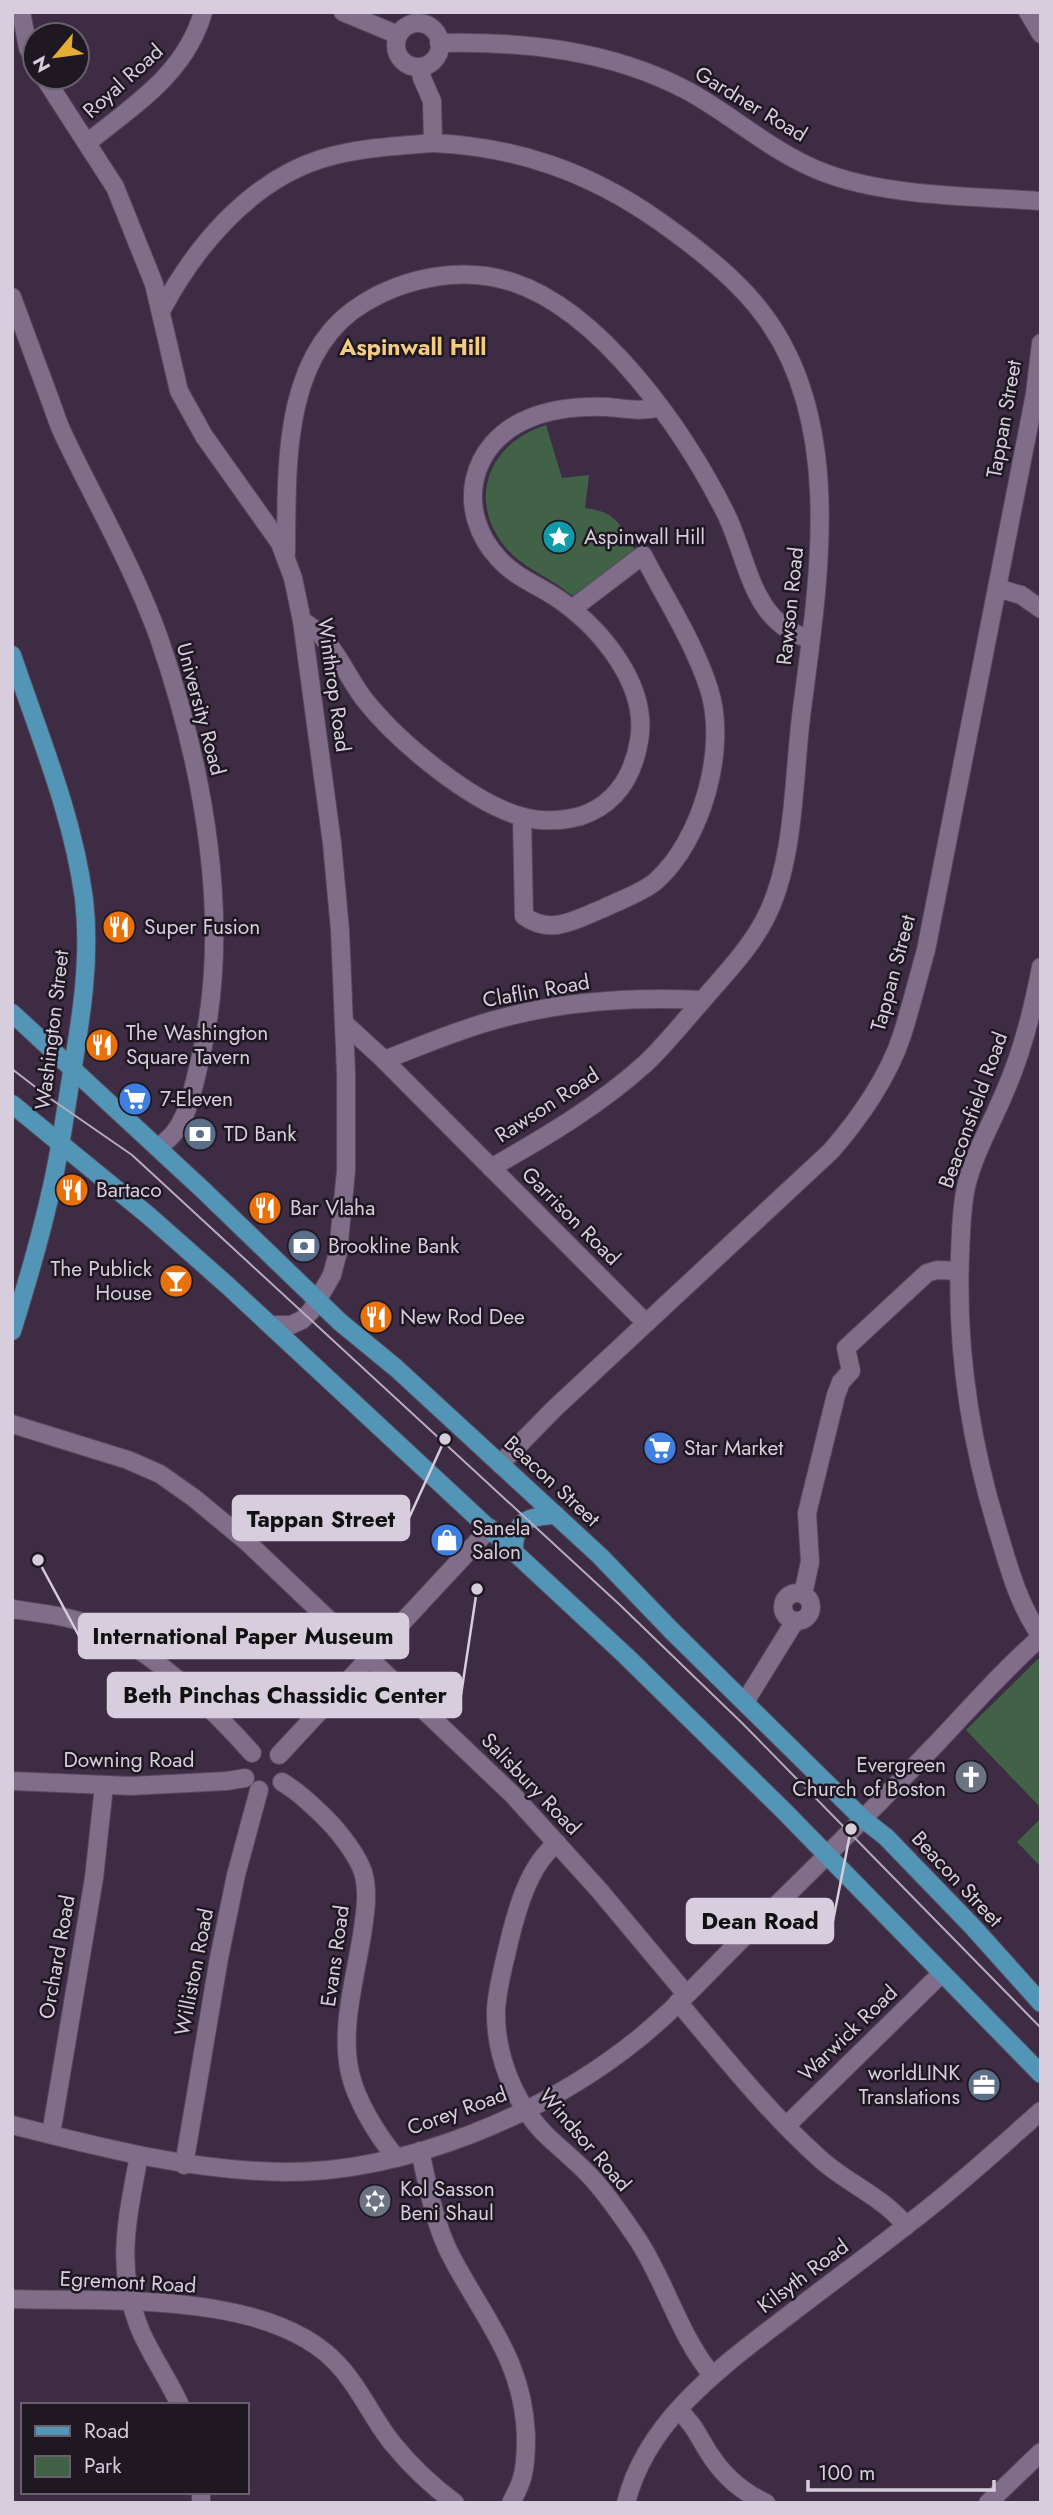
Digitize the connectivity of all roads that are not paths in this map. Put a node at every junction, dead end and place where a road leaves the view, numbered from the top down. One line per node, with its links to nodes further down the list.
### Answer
1 (203, 12): 10 (street, Royal Road)
2 (343, 12): 6 (street)
3 (1028, 12): 5 (street)
4 (423, 18): 6 (street); 7 (street)
5 (1041, 34)
6 (398, 35): 8 (street)
7 (439, 43): 8 (street); 12 (street, Gardner Road)
8 (420, 66): 11 (street)
9 (53, 91): 10 (street, Winthrop Road)
10 (87, 143): 14 (street, Winthrop Road)
11 (433, 144): 14 (street, Rawson Road); 22 (street, Rawson Road)
12 (1041, 201)
13 (12, 297): 33 (street, University Road)
14 (161, 311): 17 (street, Winthrop Road)
15 (1041, 343): 18 (street, Tappan Street)
16 (660, 407): 17 (street); 19 (street); 22 (street)
17 (286, 555): 21 (street, Winthrop Road)
18 (997, 588): 20 (street); 37 (street, Tappan Street)
19 (572, 609): 24 (street); 24 (street)
20 (1041, 609)
21 (302, 621): 24 (street); 28 (street, Winthrop Road)
22 (810, 639): 26 (street, Rawson Road)
23 (12, 655): 30 (main road, Washington Street)
24 (522, 817)
25 (1041, 967): 35 (street, Beaconsfield Road)
26 (702, 1000): 29 (street, Claflin Road); 34 (street, Rawson Road)
27 (12, 1013): 30 (main road, Beacon Street)
28 (344, 1024): 29 (street, Garrison Road); 36 (street, Winthrop Road)
29 (384, 1060): 34 (street, Garrison Road)
30 (72, 1069): 32 (main road, Washington Street); 33 (main road, Beacon Street)
31 (12, 1104): 32 (main road)
32 (60, 1143): 38 (main road); 39 (main road, Washington Street)
33 (157, 1147): 36 (main road, Beacon Street)
34 (491, 1168): 37 (street, Garrison Road)
35 (959, 1271): 46 (street, Beaconsfield Road); 48 (street)
36 (317, 1300): 38 (street, Winthrop Road); 41 (main road, Beacon Street)
37 (646, 1323): 41 (street, Tappan Street)
38 (271, 1325): 43 (main road)
39 (12, 1331)
40 (12, 1424): 47 (street, Salisbury Road)
41 (500, 1464): 42 (main road, Beacon Street)
42 (556, 1515): 44 (main road); 48 (main road, Beacon Street)
43 (490, 1528): 44 (main road); 47 (street)
44 (514, 1550): 57 (main road)
45 (12, 1608): 49 (street)
46 (1041, 1636): 55 (street, Corey Road)
47 (371, 1658): 50 (street); 56 (street, Salisbury Road)
48 (745, 1702): 55 (main road, Beacon Street)
49 (252, 1753): 50 (street); 53 (street)
50 (279, 1755): 52 (street)
51 (12, 1781): 54 (street, Downing Road)
52 (282, 1782): 53 (street); 69 (street, Evans Road)
53 (252, 1784): 54 (street, Downing Road); 70 (street, Williston Road)
54 (104, 1786): 66 (street, Orchard Road)
55 (863, 1819): 57 (street, Corey Road); 60 (main road, Beacon Street)
56 (557, 1843): 59 (street, Salisbury Road); 62 (street, Windsor Road)
57 (827, 1855): 58 (main road); 59 (street, Corey Road)
58 (942, 1973): 61 (main road); 65 (street, Warwick Road)
59 (682, 1998): 62 (street, Corey Road); 65 (street, Salisbury Road)
60 (1041, 2003)
61 (1041, 2074)
62 (526, 2110): 67 (street, Corey Road); 74 (street, Windsor Road)
63 (1041, 2111): 71 (street, Kilsyth Road)
64 (12, 2125): 66 (street, Corey Road)
65 (786, 2126): 71 (street, Salisbury Road)
66 (51, 2134): 68 (street, Corey Road)
67 (420, 2151): 69 (street, Corey Road); 79 (street)
68 (139, 2155): 70 (street, Corey Road); 73 (street)
69 (395, 2156): 70 (street, Corey Road)
70 (184, 2165)
71 (906, 2226): 74 (street, Kilsyth Road)
72 (12, 2299): 73 (street, Egremont Road)
73 (130, 2301): 75 (street); 78 (street, Egremont Road)
74 (712, 2375): 76 (street, Kilsyth Road)
75 (179, 2403)
76 (678, 2410): 80 (street, Kilsyth Road); 81 (street)
77 (1041, 2452): 82 (street)
78 (455, 2503)
79 (512, 2503)
80 (626, 2503)
81 (766, 2503)
82 (988, 2503)

